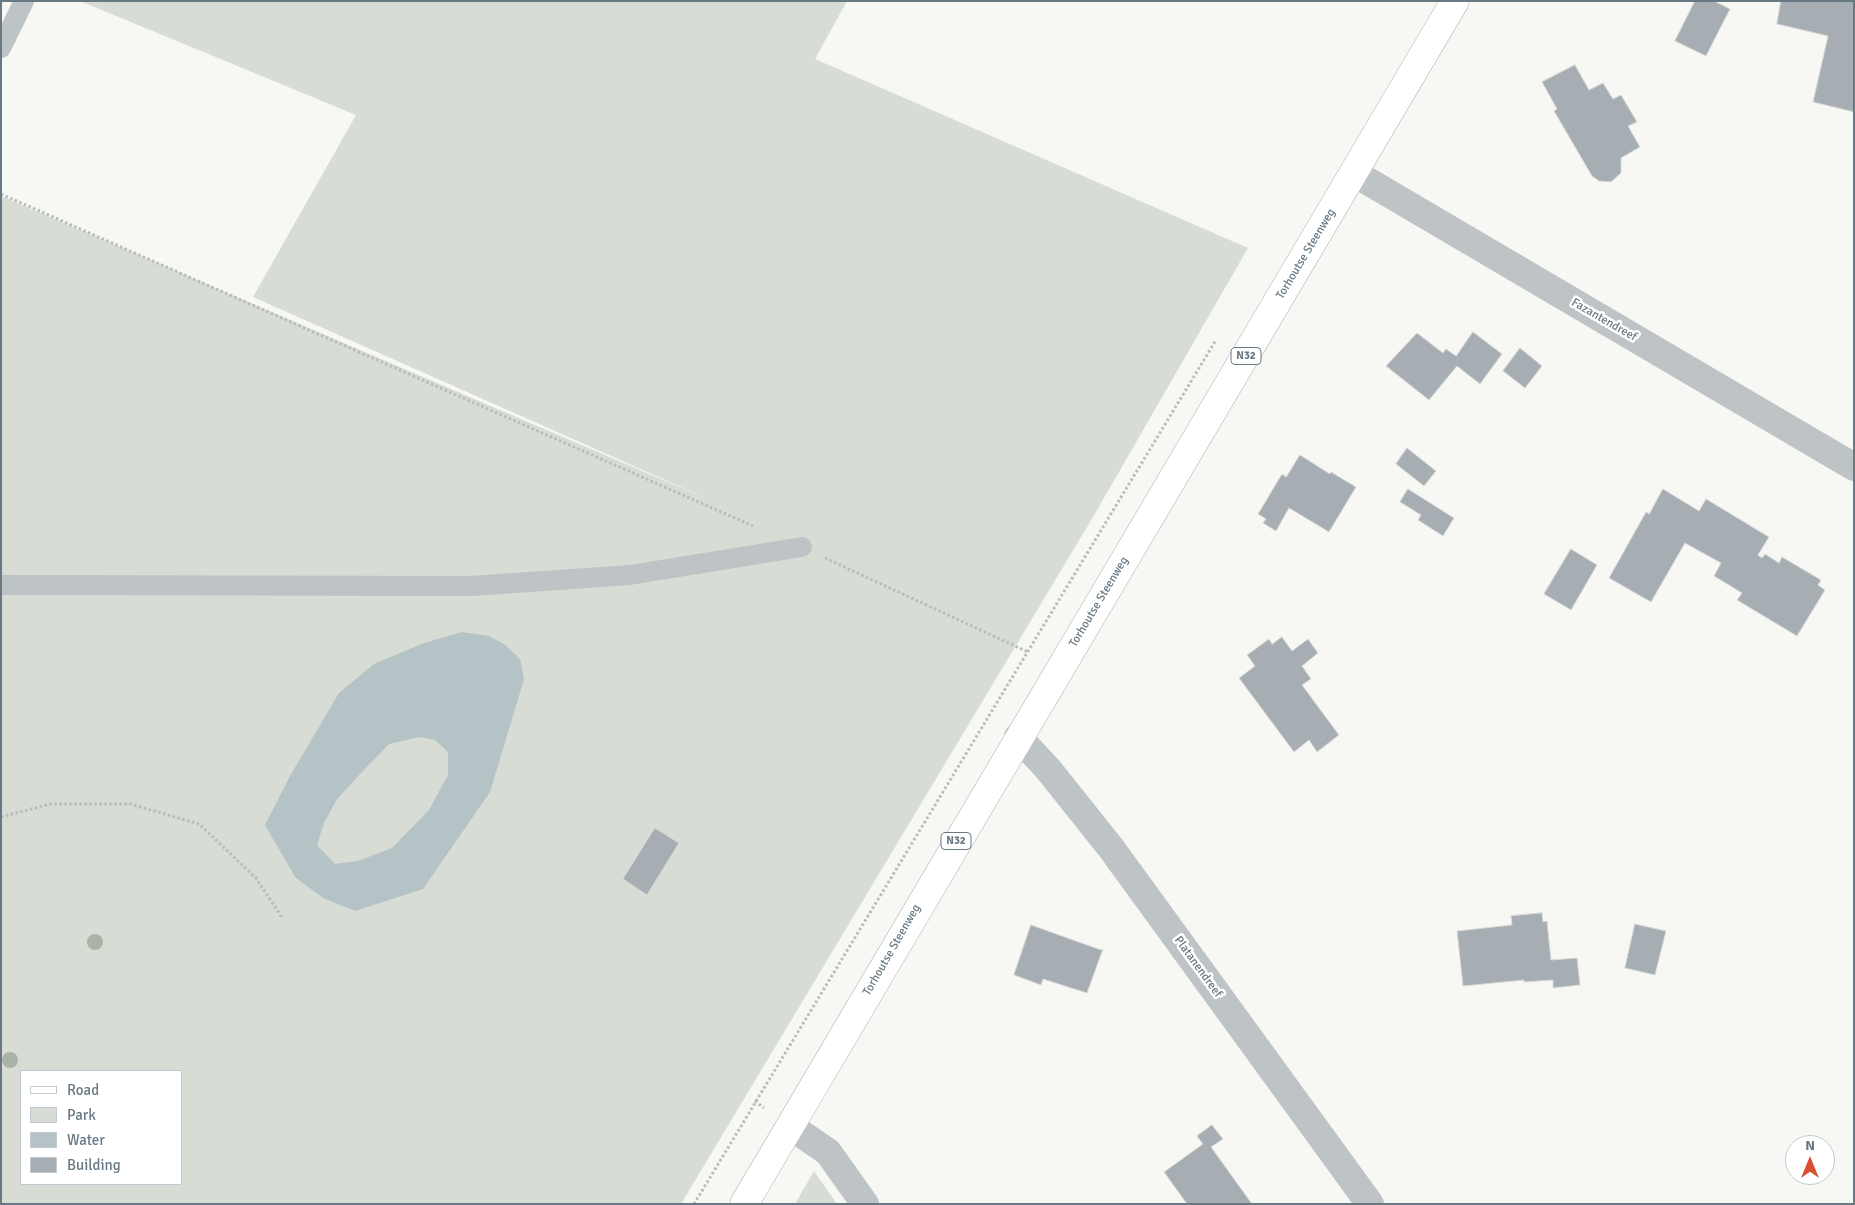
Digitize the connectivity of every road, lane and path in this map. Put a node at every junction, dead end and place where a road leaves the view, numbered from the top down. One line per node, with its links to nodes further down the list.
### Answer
1 (24, 1): 3 (lane)
2 (1455, 1): 4 (main road, Torhoutse Steenweg / N32)
3 (1, 48)
4 (1354, 174): 7 (street, Fazantendreef); 12 (main road, Torhoutse Steenweg / N32)
5 (1, 194): 8 (path)
6 (1218, 336): 11 (path)
7 (1854, 467)
8 (756, 527)
9 (802, 547): 10 (lane); 11 (path)
10 (1, 585)
11 (1028, 652): 12 (path); 17 (path)
12 (1059, 670): 13 (main road, Torhoutse Steenweg / N32)
13 (1018, 737): 16 (main road, Torhoutse Steenweg / N32); 20 (street, Platanendreef)
14 (1, 817): 15 (path)
15 (283, 919)
16 (790, 1126): 18 (main road, Torhoutse Steenweg / N32); 19 (street)
17 (694, 1204)
18 (744, 1204)
19 (865, 1204)
20 (1370, 1204)

